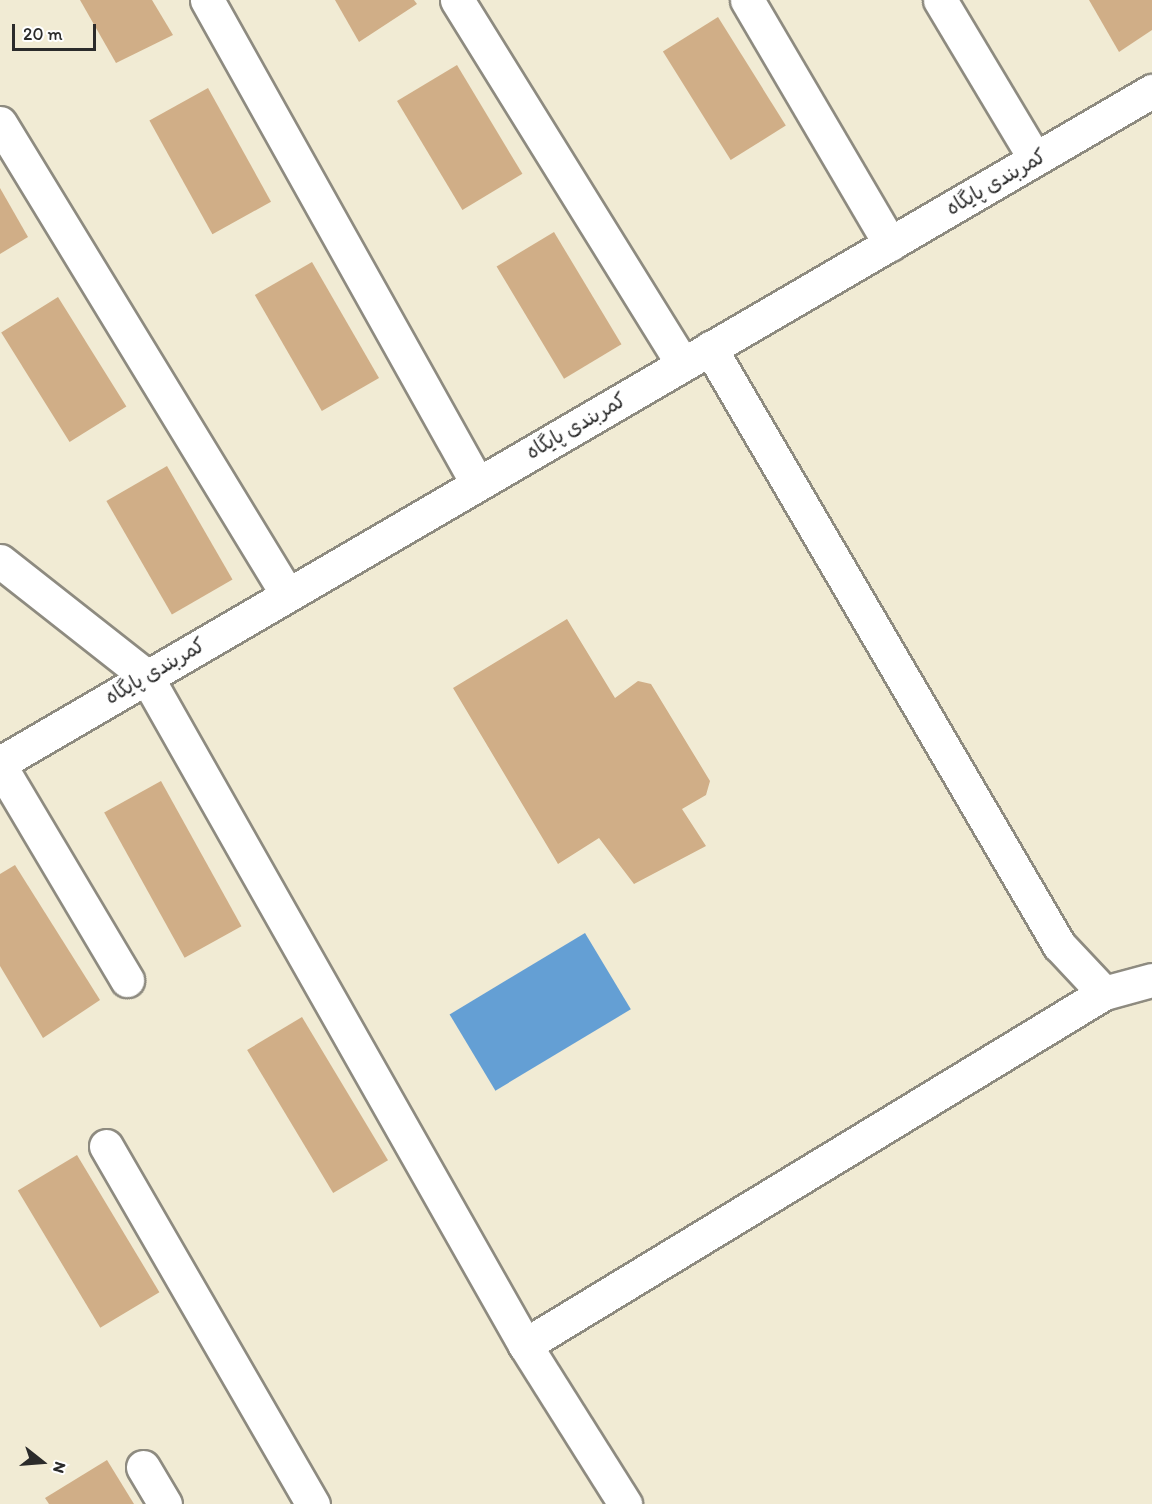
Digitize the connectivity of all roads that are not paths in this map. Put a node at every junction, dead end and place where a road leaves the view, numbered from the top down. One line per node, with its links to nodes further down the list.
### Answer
1 (207, 0): 11 (street)
2 (457, 0): 10 (street)
3 (747, 0): 8 (street)
4 (940, 0): 7 (street)
5 (1152, 91): 7 (street, کمربندی پایگاه)
6 (0, 123): 14 (street)
7 (1035, 159): 8 (street, کمربندی پایگاه)
8 (890, 244): 9 (street, کمربندی پایگاه)
9 (710, 348): 10 (street, کمربندی پایگاه); 19 (street)
10 (683, 364): 11 (street, کمربندی پایگاه)
11 (477, 483): 14 (street, کمربندی پایگاه)
12 (0, 541): 15 (street)
13 (0, 561): 15 (street)
14 (287, 594): 15 (street, کمربندی پایگاه)
15 (152, 672): 16 (street, کمربندی پایگاه); 21 (street)
16 (0, 764): 17 (street)
17 (127, 980)
18 (1152, 981): 19 (street)
19 (1104, 993): 21 (street)
20 (106, 1146): 24 (street)
21 (525, 1345): 25 (street)
22 (143, 1467): 23 (street)
23 (165, 1504)
24 (313, 1504)
25 (625, 1504)

